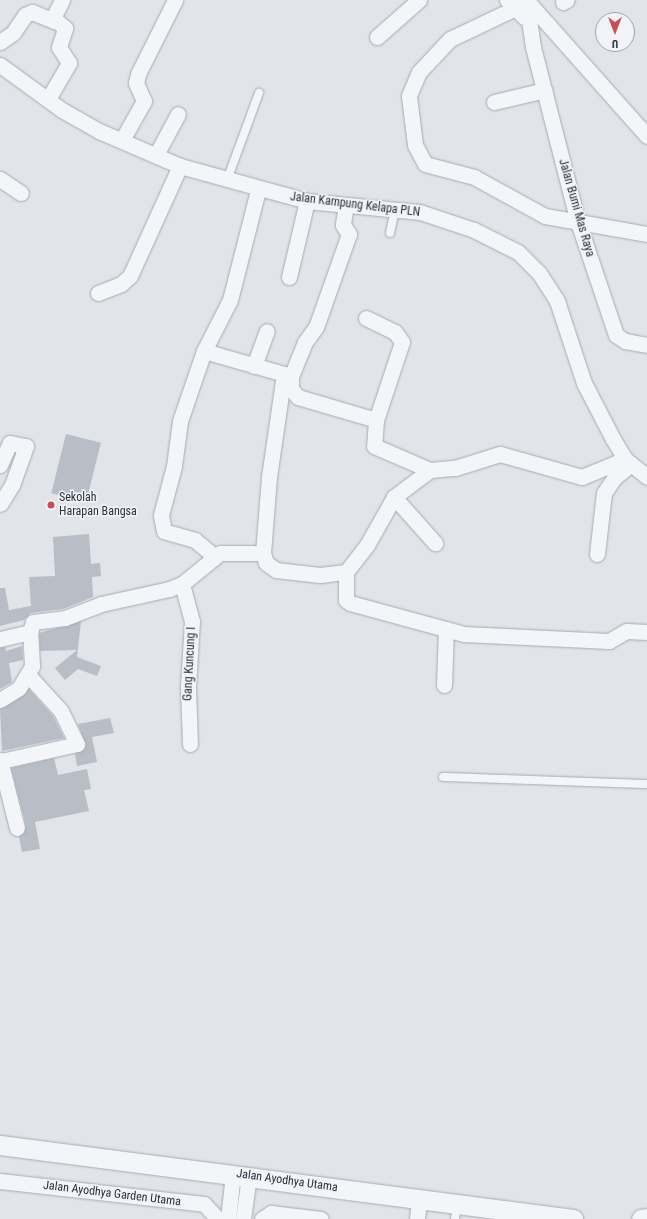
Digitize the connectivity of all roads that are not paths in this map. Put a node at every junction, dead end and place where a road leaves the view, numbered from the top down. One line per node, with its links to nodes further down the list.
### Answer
1 (62, 0): 5 (street)
2 (175, 0): 15 (street)
3 (419, 0): 6 (street)
4 (521, 7): 9 (street, Jalan Bumi Mas Raya); 14 (street); 25 (street)
5 (54, 21): 7 (street); 11 (street)
6 (377, 37)
7 (0, 42)
8 (0, 65): 11 (street, Jalan Kampung Kelapa PLN)
9 (545, 90): 12 (street); 25 (street, Jalan Bumi Mas Raya)
10 (259, 93): 19 (lane)
11 (48, 100): 15 (street, Jalan Kampung Kelapa PLN)
12 (494, 102)
13 (178, 114): 16 (street)
14 (647, 136)
15 (122, 140): 16 (street, Jalan Kampung Kelapa PLN)
16 (157, 153): 17 (street, Jalan Kampung Kelapa PLN)
17 (180, 166): 19 (street, Jalan Kampung Kelapa PLN); 29 (street)
18 (0, 179): 21 (street)
19 (227, 180): 20 (street, Jalan Kampung Kelapa PLN)
20 (258, 190): 22 (street, Jalan Kampung Kelapa PLN); 33 (street)
21 (21, 193)
22 (306, 201): 23 (street, Jalan Kampung Kelapa PLN); 28 (street)
23 (346, 205): 24 (street, Jalan Kampung Kelapa PLN); 35 (street)
24 (395, 209): 26 (lane); 37 (street, Jalan Kampung Kelapa PLN)
25 (578, 222): 27 (street); 32 (street, Jalan Bumi Mas Raya)
26 (390, 232)
27 (647, 234)
28 (289, 277)
29 (98, 293)
30 (366, 318): 36 (street)
31 (267, 331): 34 (street)
32 (647, 345)
33 (204, 351): 34 (street); 46 (street)
34 (254, 366): 35 (street)
35 (287, 375): 36 (street); 44 (street)
36 (376, 420): 39 (street)
37 (628, 461): 39 (street); 40 (street, Jalan Kampung Kelapa PLN); 45 (street)
38 (0, 465): 42 (street)
39 (430, 470): 41 (street)
40 (647, 477)
41 (394, 497): 43 (street); 47 (street)
42 (0, 504)
43 (436, 543)
44 (263, 553): 46 (street); 47 (street)
45 (597, 554)
46 (214, 556): 48 (street)
47 (346, 572): 49 (street)
48 (182, 584): 50 (street); 56 (street, Gang Kuncung I)
49 (446, 629): 51 (street); 54 (street)
50 (30, 632): 52 (street); 53 (street)
51 (647, 632)
52 (0, 639)
53 (28, 675): 55 (street); 57 (street)
54 (444, 685)
55 (0, 700)
56 (190, 744)
57 (0, 760): 60 (street)
58 (443, 778): 59 (lane)
59 (647, 784)
60 (17, 828)
61 (0, 1145): 62 (street, Jalan Ayodhya Utama)
62 (241, 1175): 64 (street, Jalan Ayodhya Utama); 68 (street); 69 (street)
63 (0, 1181): 67 (street, Jalan Ayodhya Garden Utama)
64 (419, 1199): 65 (street, Jalan Ayodhya Utama); 72 (street)
65 (456, 1212): 73 (street, Jalan Ayodhya Utama)
66 (647, 1218): 74 (street)
67 (218, 1219)
68 (228, 1219)
69 (243, 1219)
70 (262, 1219): 71 (street)
71 (321, 1219)
72 (417, 1219)
73 (573, 1219)
74 (641, 1219)

